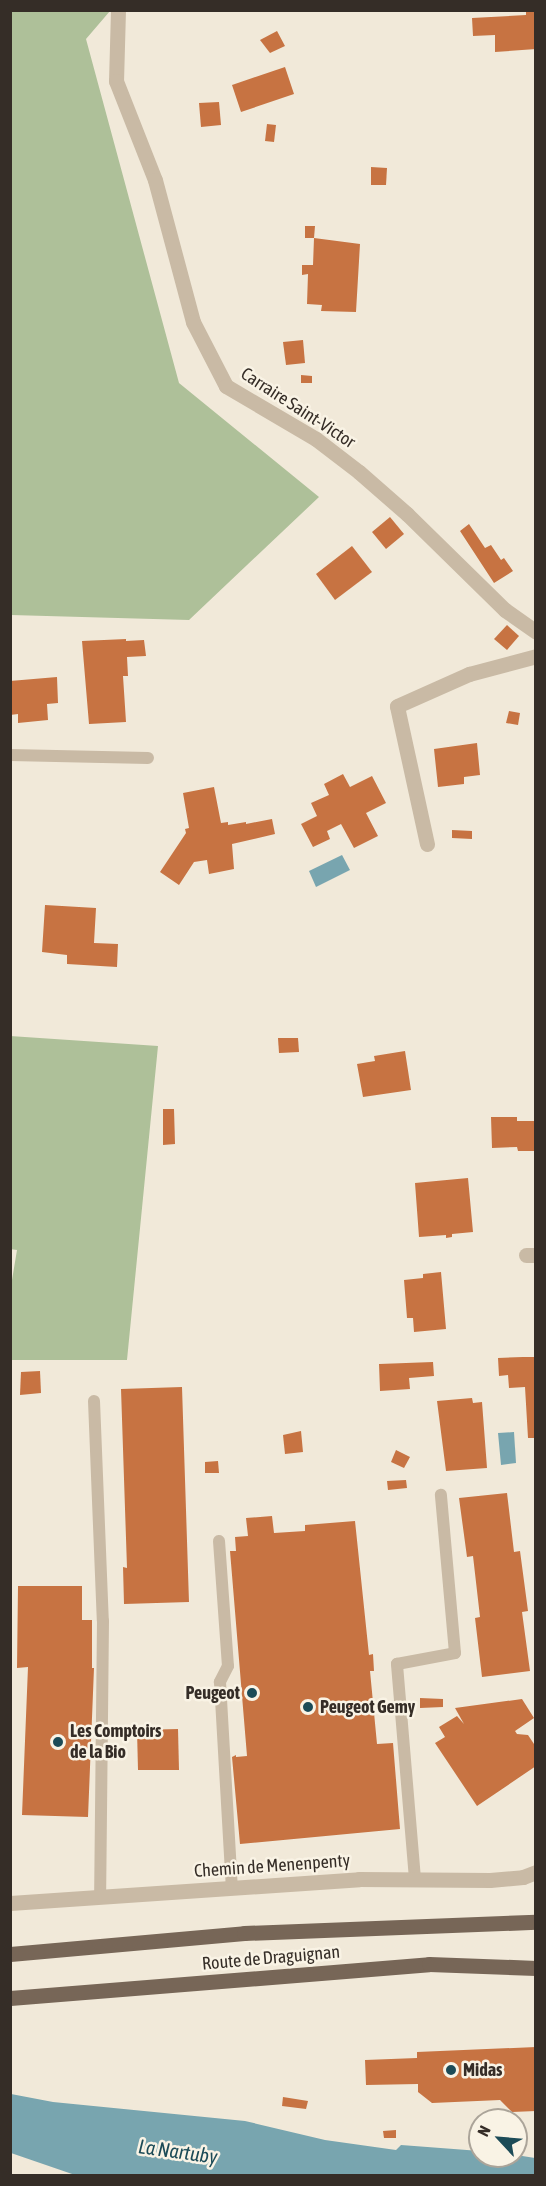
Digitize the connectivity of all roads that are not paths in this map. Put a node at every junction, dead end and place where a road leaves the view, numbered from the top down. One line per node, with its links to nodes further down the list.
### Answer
1 (118, 10): 2 (street, Carraire Saint-Victor)
2 (536, 632)
3 (536, 656): 6 (street)
4 (10, 756): 5 (lane)
5 (148, 758)
6 (427, 844)
7 (94, 1401): 13 (lane)
8 (441, 1495): 11 (lane)
9 (219, 1541): 12 (lane)
10 (536, 1872): 11 (street, Chemin de Menenpenty)
11 (415, 1880): 12 (street, Chemin de Menenpenty)
12 (231, 1888): 13 (street, Chemin de Menenpenty)
13 (100, 1895): 14 (street, Chemin de Menenpenty)
14 (10, 1903)
15 (536, 1922): 16 (main road, Route de Draguignan)
16 (10, 1954)
17 (536, 1968): 18 (main road, Route de Draguignan)
18 (10, 1998)

